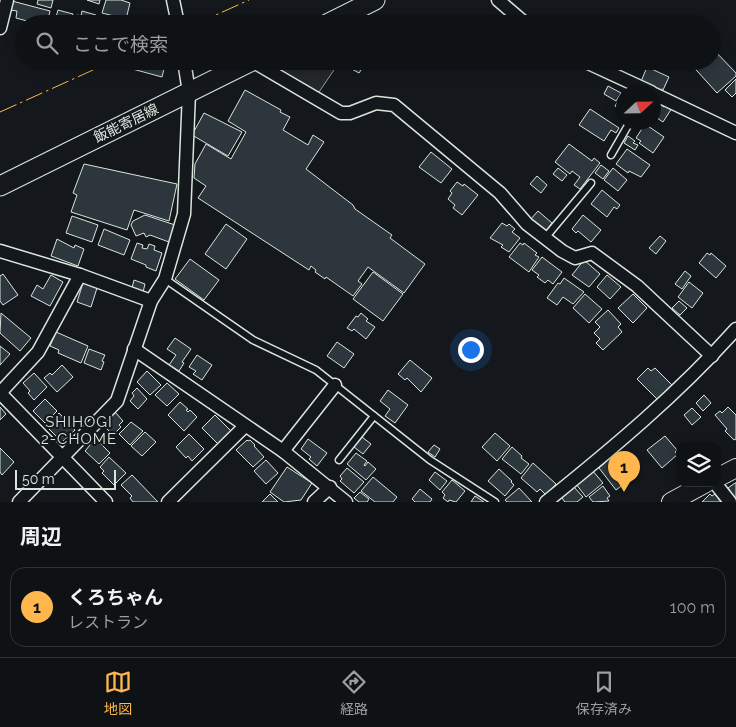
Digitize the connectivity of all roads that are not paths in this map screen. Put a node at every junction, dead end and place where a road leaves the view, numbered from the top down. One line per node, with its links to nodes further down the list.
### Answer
1 (7, 0): 8 (street)
2 (173, 0): 5 (street)
3 (375, 0): 6 (main road)
4 (498, 0): 7 (street)
5 (178, 15)
6 (345, 15)
7 (516, 15)
8 (0, 28)
9 (185, 70): 14 (street)
10 (234, 70): 14 (main road, 飯能寄居線)
11 (268, 70): 21 (street)
12 (603, 70): 13 (street)
13 (634, 85)
14 (189, 92): 20 (main road, 飯能寄居線); 25 (street)
15 (661, 98): 17 (street)
16 (625, 130): 18 (lane)
17 (736, 133)
18 (611, 155)
19 (591, 183): 21 (lane)
20 (0, 186)
21 (545, 238): 29 (street)
22 (5, 253): 23 (street); 24 (street)
23 (0, 263)
24 (80, 275): 26 (street); 31 (street)
25 (165, 280): 26 (street); 30 (lane)
26 (151, 301): 28 (street)
27 (736, 329): 29 (street)
28 (134, 349): 33 (street); 35 (street)
29 (712, 356): 48 (street)
30 (335, 385): 32 (lane); 34 (street)
31 (0, 393): 35 (street)
32 (374, 416): 36 (lane); 47 (lane)
33 (245, 426): 34 (street); 44 (street)
34 (283, 451): 41 (street)
35 (62, 457): 42 (street); 43 (street)
36 (339, 460)
37 (736, 468): 38 (street)
38 (721, 476)
39 (699, 487): 49 (street)
40 (718, 487): 50 (street)
41 (330, 488): 45 (street); 46 (street)
42 (19, 502)
43 (106, 502)
44 (168, 502)
45 (314, 502)
46 (346, 502)
47 (495, 502)
48 (546, 502)
49 (671, 502)
50 (730, 502)

